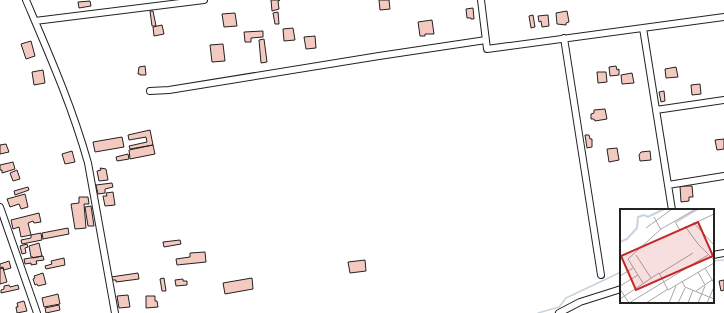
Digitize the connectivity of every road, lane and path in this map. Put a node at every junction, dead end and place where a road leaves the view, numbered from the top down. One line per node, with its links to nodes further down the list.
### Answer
1 (26, 0): 5 (street)
2 (204, 0): 5 (street)
3 (481, 0): 8 (street)
4 (724, 17): 6 (street)
5 (35, 20): 21 (street)
6 (643, 28): 7 (street); 11 (street)
7 (564, 38): 8 (street); 18 (street)
8 (486, 40): 9 (street)
9 (150, 91)
10 (724, 100): 11 (street)
11 (656, 110): 13 (street)
12 (724, 176): 13 (street)
13 (668, 185): 15 (street)
14 (0, 207): 20 (street)
15 (672, 209)
16 (724, 253): 17 (street)
17 (714, 255)
18 (600, 275)
19 (620, 289): 22 (street)
20 (37, 313)
21 (115, 313)
22 (559, 313)

